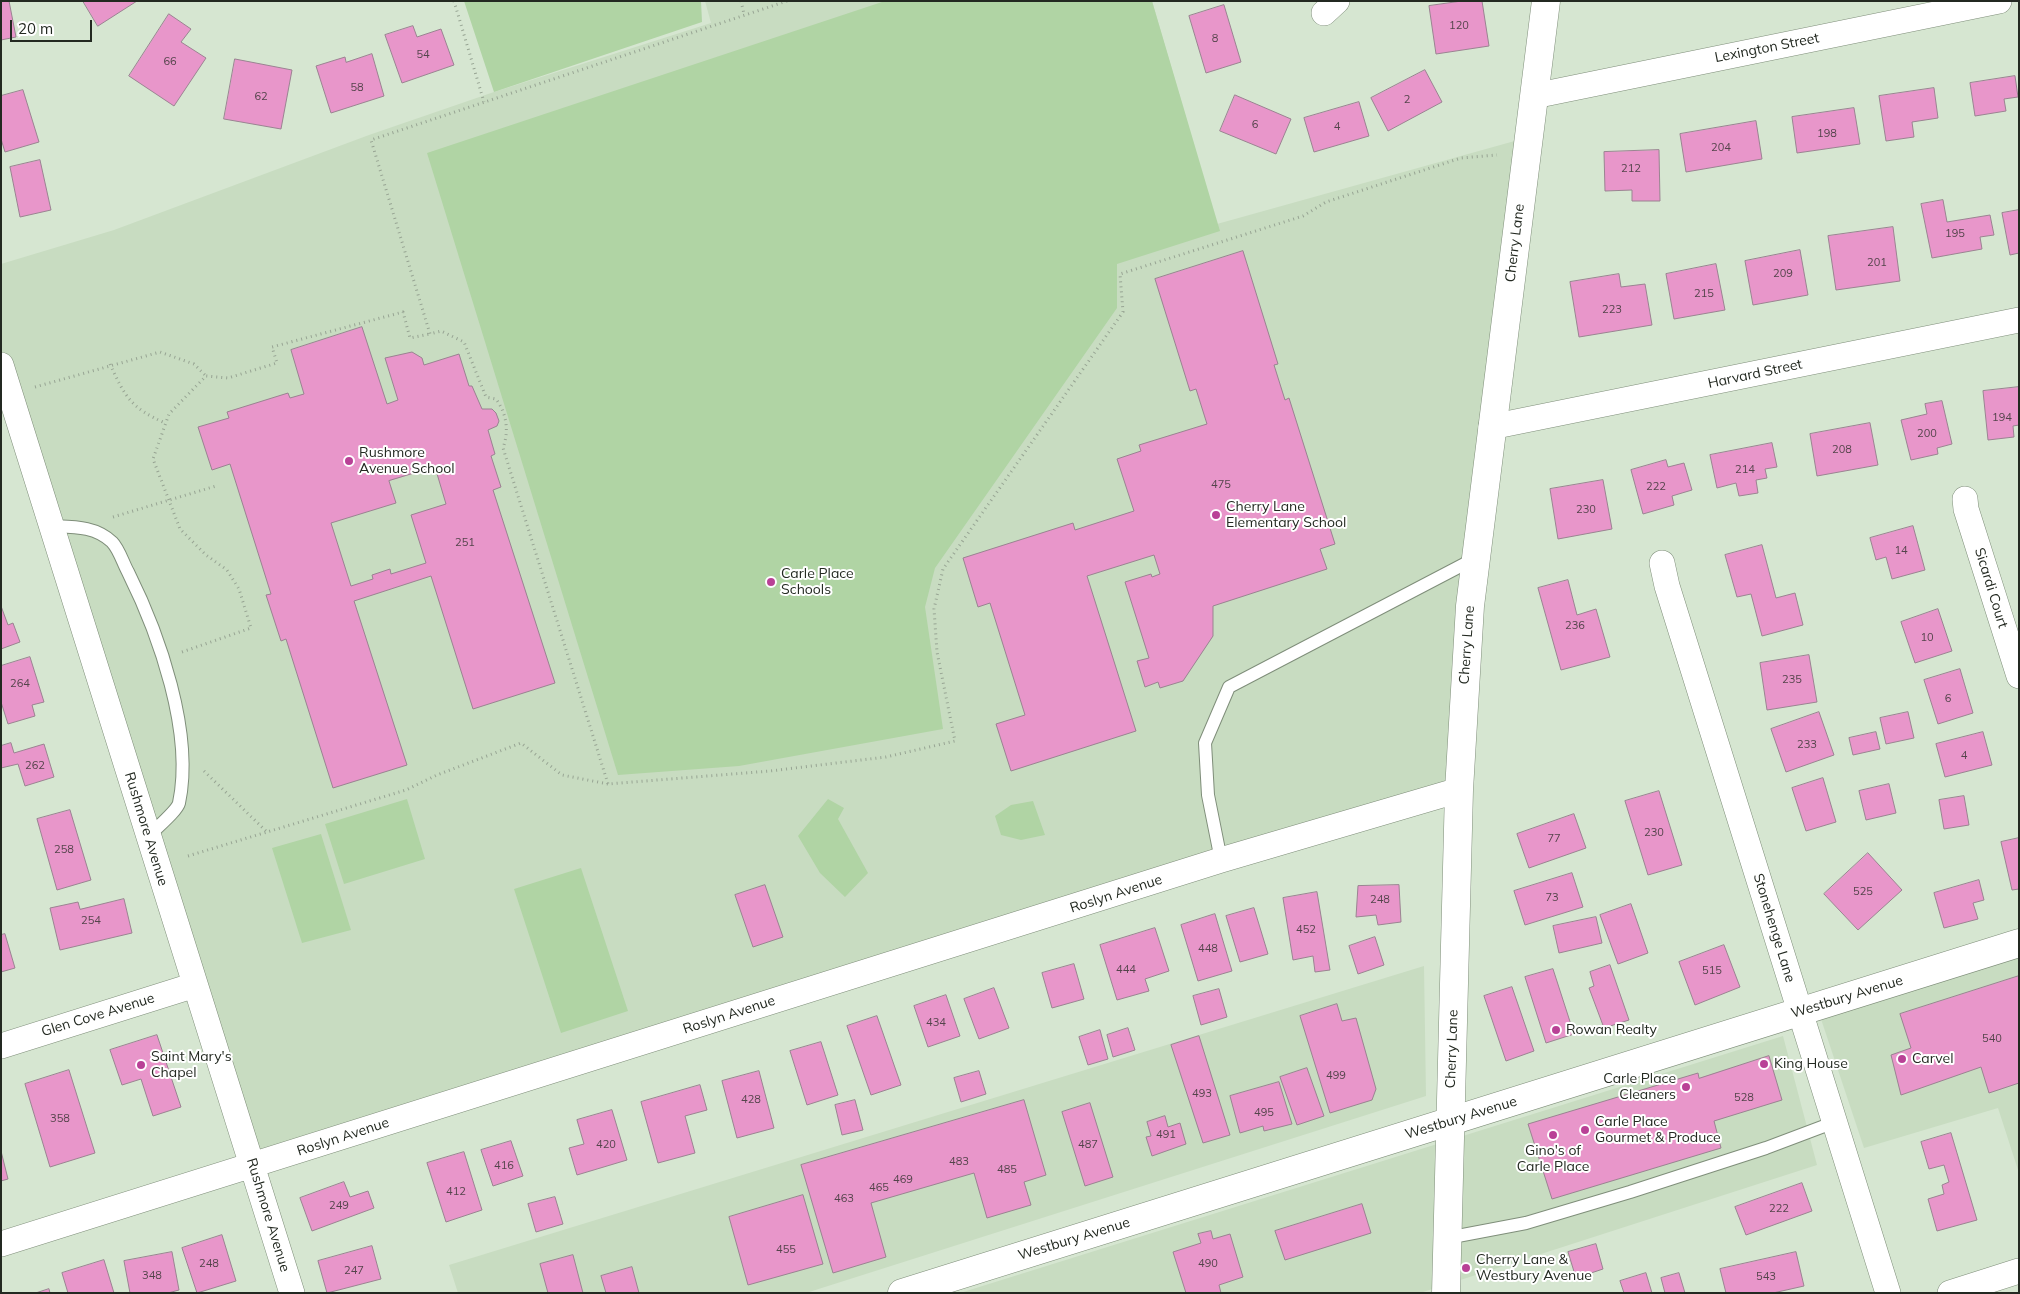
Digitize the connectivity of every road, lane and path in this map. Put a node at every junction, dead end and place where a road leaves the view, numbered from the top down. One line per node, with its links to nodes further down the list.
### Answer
1 (454, 1): 8 (path)
2 (741, 1): 6 (path)
3 (788, 1): 6 (path)
4 (1546, 1): 7 (street, Cherry Lane)
5 (1999, 1): 7 (street, Lexington Street)
6 (744, 14): 8 (path)
7 (1534, 96): 17 (street, Cherry Lane)
8 (484, 102): 11 (path)
9 (1497, 155): 28 (path)
10 (2019, 320): 17 (street, Harvard Street)
11 (430, 334): 14 (path); 28 (path)
12 (110, 364): 14 (path); 15 (path); 16 (path)
13 (2, 369): 22 (street, Rushmore Avenue)
14 (206, 376): 16 (path)
15 (32, 388)
16 (165, 423): 20 (path)
17 (1491, 427): 23 (street, Cherry Lane)
18 (216, 486): 20 (path)
19 (1965, 499): 26 (street, Sicardi Court)
20 (170, 500): 21 (path); 25 (path)
21 (106, 519)
22 (52, 526): 31 (street, Rushmore Avenue); 31 (lane)
23 (1474, 559): 29 (street, Cherry Lane); 33 (lane)
24 (1662, 563): 36 (street, Stonehenge Lane)
25 (182, 652)
26 (2019, 676)
27 (202, 770): 30 (path)
28 (608, 784): 30 (path)
29 (1459, 790): 33 (street, Roslyn Avenue); 38 (street, Cherry Lane)
30 (267, 832): 32 (path)
31 (149, 836): 35 (street, Rushmore Avenue)
32 (188, 856)
33 (1221, 860): 40 (street, Roslyn Avenue)
34 (2019, 943): 36 (street, Westbury Avenue)
35 (195, 985): 37 (street, Glen Cove Avenue); 40 (street, Rushmore Avenue)
36 (1800, 1011): 38 (street, Westbury Avenue); 39 (street, Stonehenge Lane)
37 (1, 1046)
38 (1450, 1121): 41 (street, Cherry Lane); 45 (street, Westbury Avenue)
39 (1835, 1122): 41 (lane); 47 (street, Stonehenge Lane)
40 (252, 1166): 42 (street, Roslyn Avenue); 44 (street, Rushmore Avenue)
41 (1447, 1238): 46 (street, Cherry Lane)
42 (1, 1244)
43 (2019, 1271): 48 (street)
44 (292, 1293)
45 (902, 1293)
46 (1446, 1293)
47 (1888, 1293)
48 (1950, 1293)

